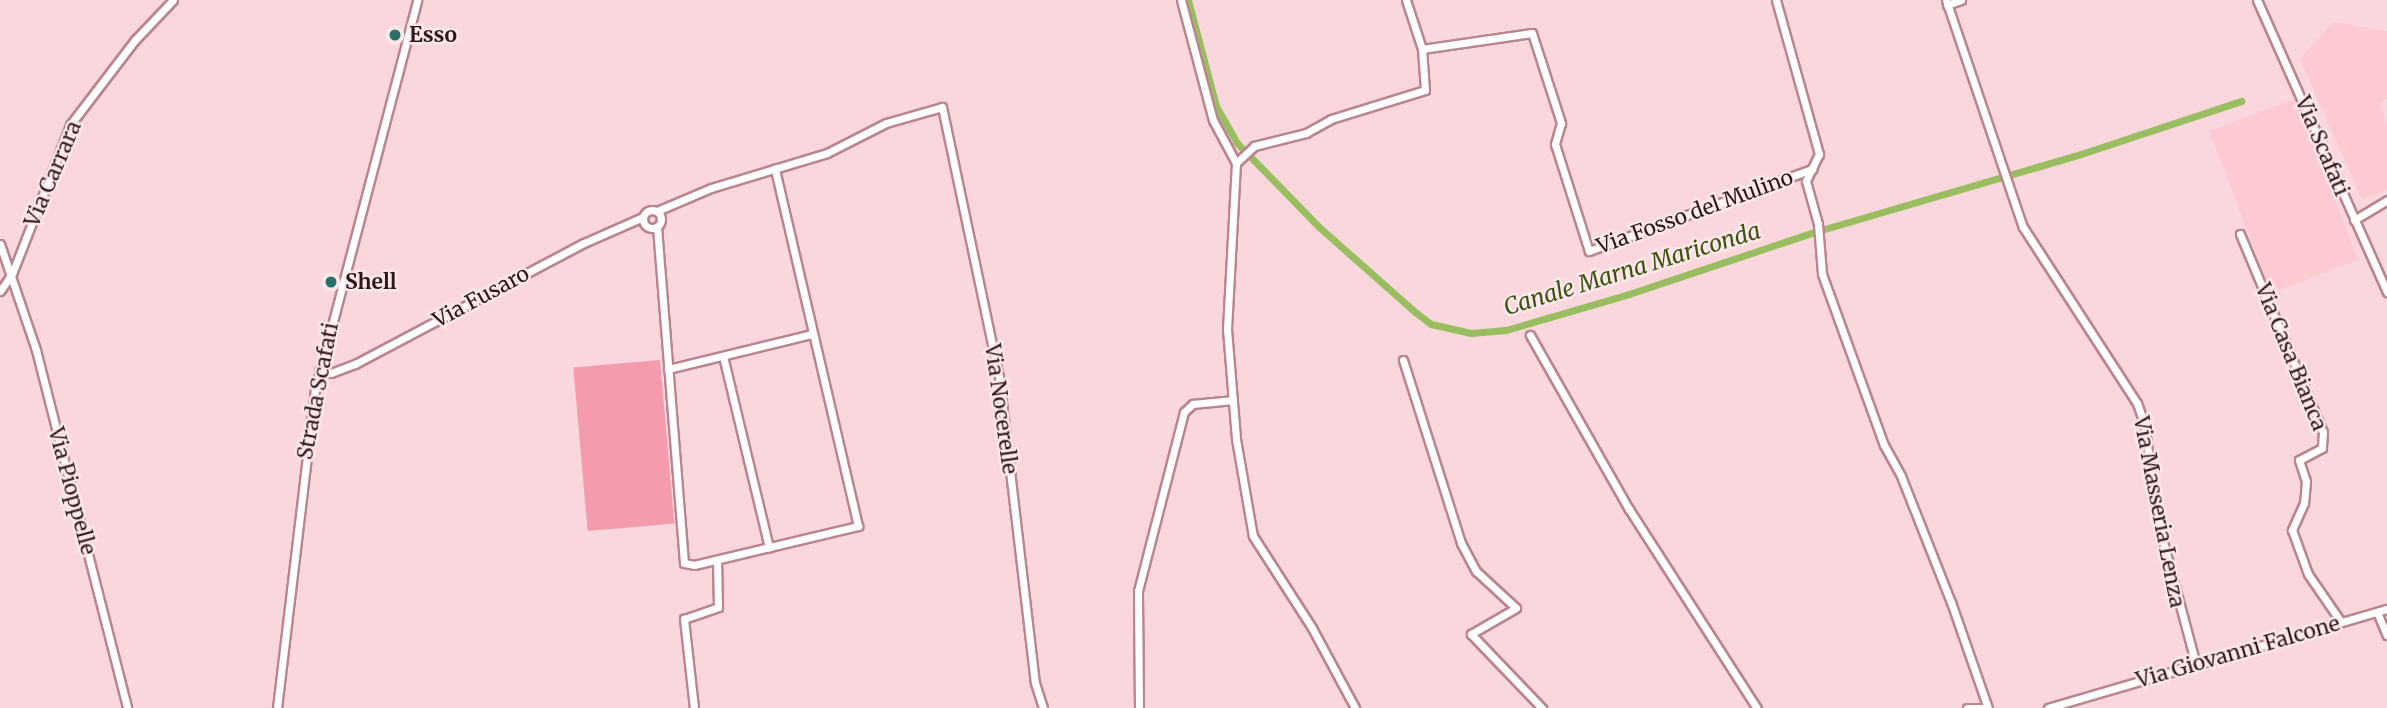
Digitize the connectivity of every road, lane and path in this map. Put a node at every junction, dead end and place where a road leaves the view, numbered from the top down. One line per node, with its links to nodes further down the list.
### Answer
1 (173, 0): 21 (street, Via Carrara)
2 (417, 0): 29 (street, Strada Scafati)
3 (1181, 0): 11 (street)
4 (1406, 0): 9 (street)
5 (1776, 0): 13 (street, Via Fosso del Mulino)
6 (1961, 0): 8 (street)
7 (2257, 0): 17 (street, Via Scafati)
8 (1946, 2): 37 (street, Via Masseria Lenza)
9 (1422, 48): 11 (street); 13 (street, Via Fosso del Mulino)
10 (944, 112): 12 (street, Via Fusaro); 41 (street, Via Nocerelle)
11 (1238, 161): 30 (street)
12 (775, 169): 15 (street, Via Fusaro); 24 (street)
13 (1812, 169): 48 (street)
14 (2387, 200): 17 (street)
15 (657, 212): 16 (street, Via Fusaro); 18 (street)
16 (643, 217): 18 (street); 29 (street, Via Fusaro)
17 (2354, 220): 23 (street, Via Scafati)
18 (657, 227): 28 (street)
19 (2240, 234): 35 (street, Via Casa Bianca)
20 (0, 244): 21 (street, Via Pioppelle)
21 (12, 274): 22 (street, Via Carrara); 38 (street, Via Pioppelle)
22 (0, 291)
23 (2387, 292)
24 (812, 334): 26 (street); 31 (street)
25 (1530, 335): 45 (street)
26 (723, 356): 28 (street); 31 (street)
27 (1403, 360): 44 (street)
28 (668, 369): 32 (street)
29 (319, 371): 39 (street, Strada Scafati)
30 (1233, 400): 42 (street); 43 (street)
31 (769, 548): 32 (street)
32 (717, 560): 40 (street)
33 (2387, 609): 34 (street, Via Giovanni Falcone)
34 (2377, 612): 35 (street, Via Giovanni Falcone); 36 (street)
35 (2341, 622): 37 (street, Via Giovanni Falcone)
36 (2387, 635)
37 (2196, 665): 49 (street, Via Giovanni Falcone)
38 (127, 708)
39 (277, 708)
40 (694, 708)
41 (1043, 708)
42 (1139, 708)
43 (1355, 708)
44 (1542, 708)
45 (1757, 708)
46 (1968, 708): 47 (street)
47 (1982, 708)
48 (1988, 708)
49 (2048, 708)

